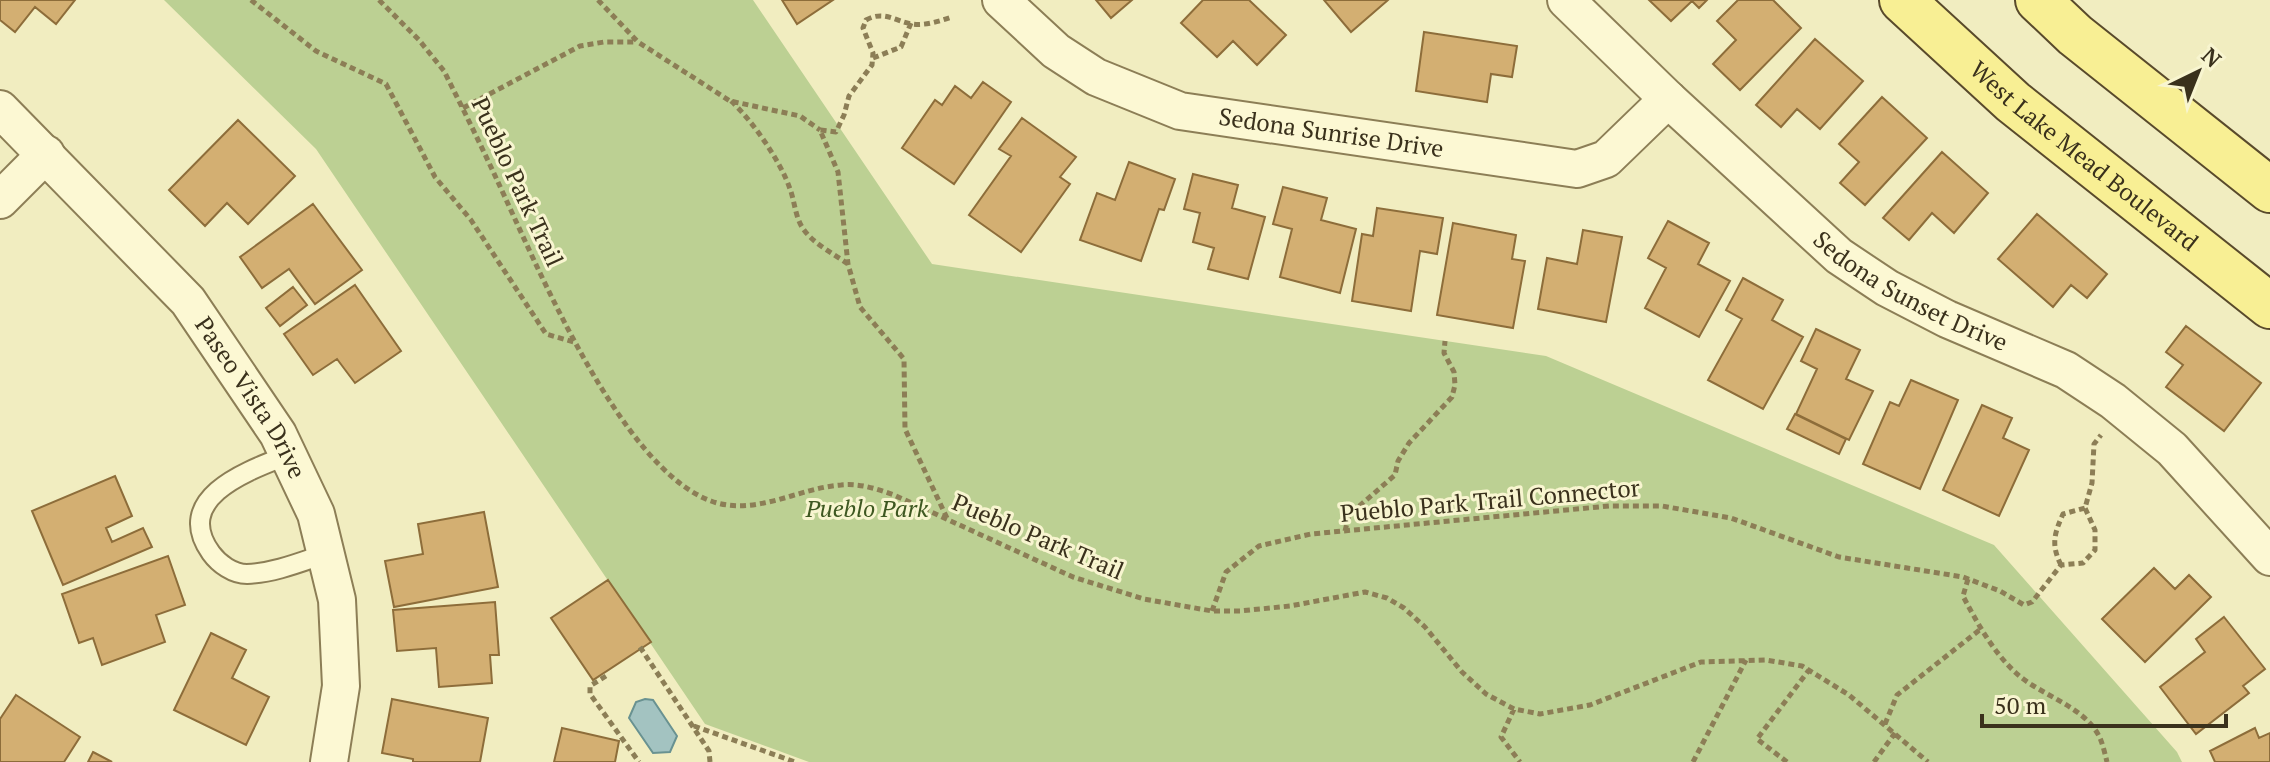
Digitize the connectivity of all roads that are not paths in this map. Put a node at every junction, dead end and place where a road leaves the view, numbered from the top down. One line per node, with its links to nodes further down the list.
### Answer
1 (1001, 0): 5 (street, Sedona Sunrise Drive)
2 (1566, 0): 5 (street, Sedona Sunset Drive)
3 (1902, 0): 10 (main road, West Lake Mead Boulevard)
4 (2038, 0): 8 (main road)
5 (1668, 99): 13 (street, Sedona Sunset Drive)
6 (0, 109): 7 (street, Paseo Vista Drive)
7 (46, 154): 9 (street); 11 (street, Paseo Vista Drive)
8 (2270, 190)
9 (0, 200)
10 (2270, 306)
11 (288, 455): 12 (street, Paseo Vista Drive); 12 (lane)
12 (325, 554): 14 (street, Paseo Vista Drive)
13 (2270, 557)
14 (329, 762)

